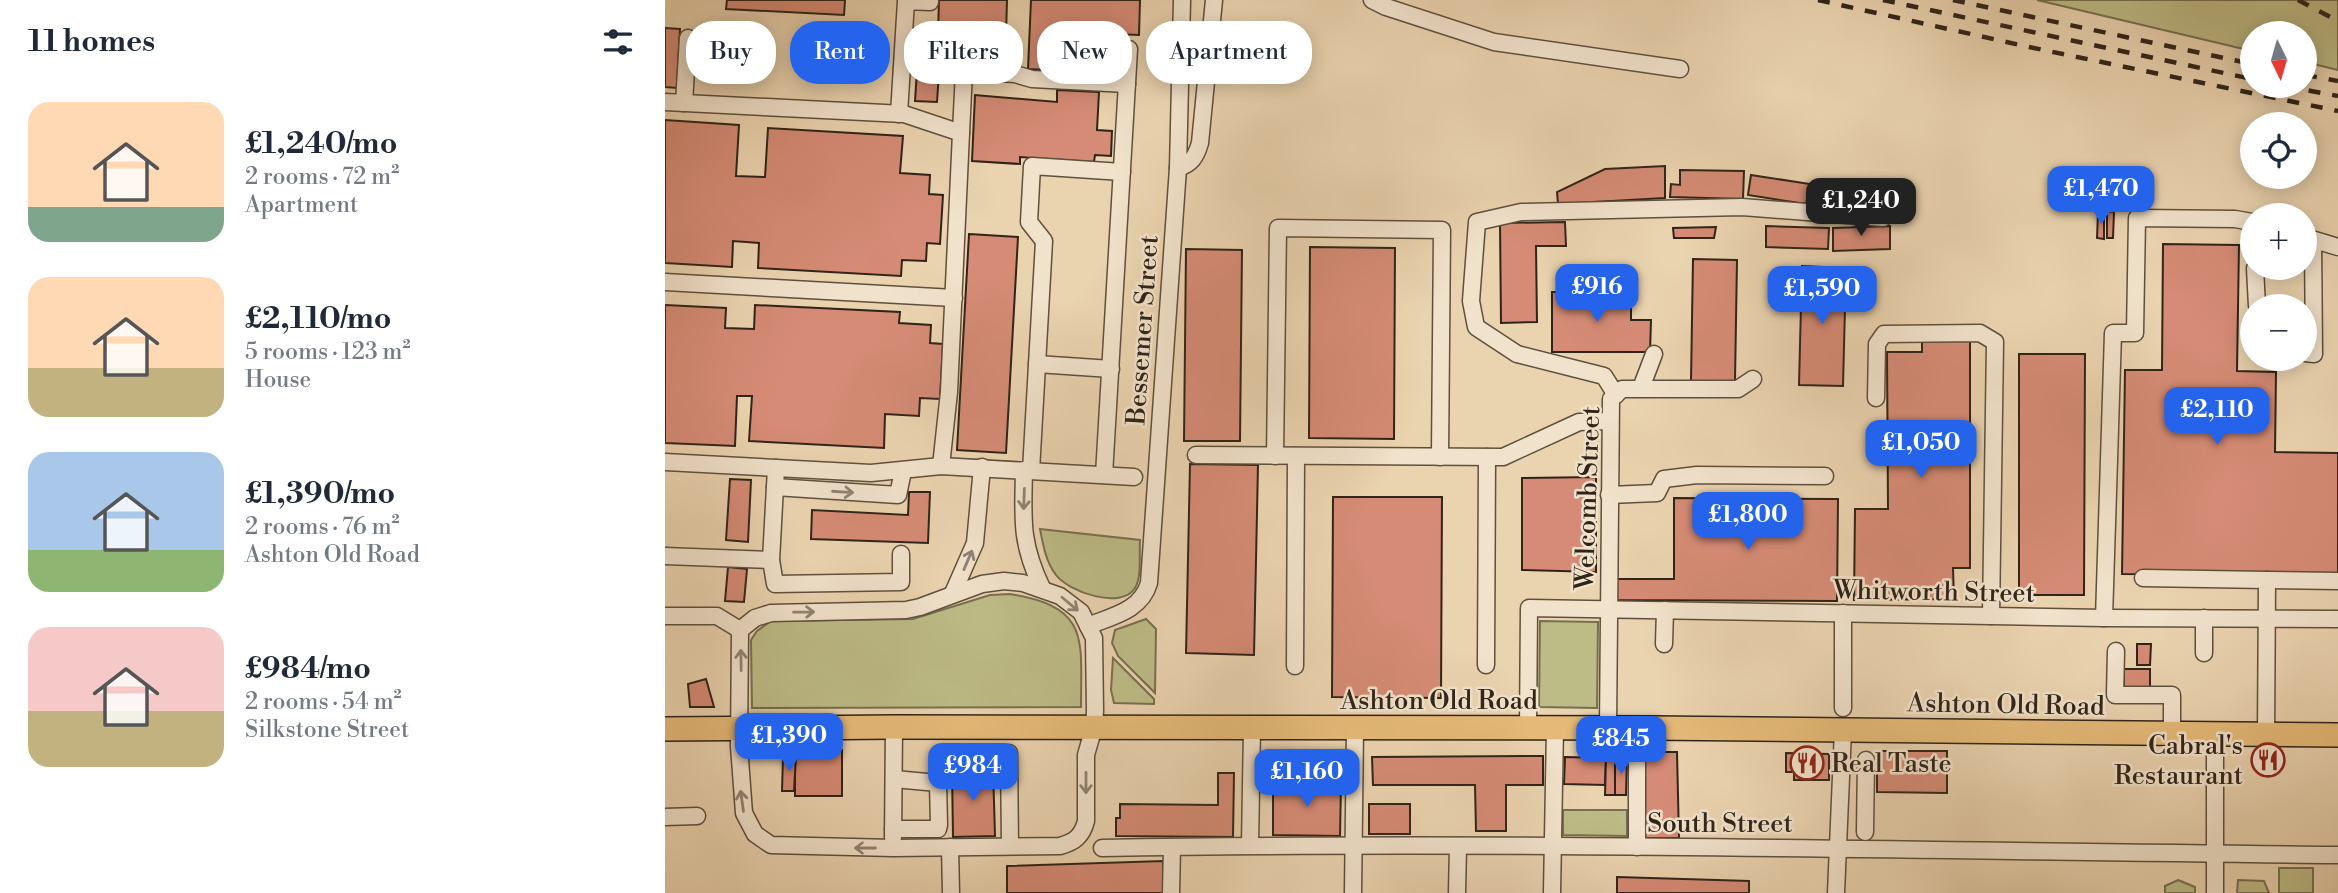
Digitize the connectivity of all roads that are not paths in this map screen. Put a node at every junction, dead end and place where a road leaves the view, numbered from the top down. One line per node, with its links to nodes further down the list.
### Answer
1 (1182, 0): 13 (street, Bessemer Street)
2 (1214, 0): 13 (street)
3 (1372, 0): 5 (street)
4 (930, 2): 11 (street)
5 (1680, 69)
6 (686, 70): 10 (street)
7 (1037, 79): 12 (street)
8 (1127, 84): 14 (street)
9 (665, 102): 10 (street)
10 (684, 103): 11 (street)
11 (899, 114): 12 (street)
12 (961, 133): 20 (street)
13 (1178, 168): 62 (street, Bessemer Street)
14 (1122, 172): 22 (street); 23 (street)
15 (1883, 218): 26 (street)
16 (2240, 220): 58 (street)
17 (2317, 241): 18 (street)
18 (2338, 247)
19 (665, 282): 20 (street)
20 (954, 298): 35 (street)
21 (1654, 354): 25 (street)
22 (1037, 364): 23 (street); 38 (street)
23 (1111, 369): 40 (street)
24 (1753, 379): 25 (street, Welcomb Street)
25 (1641, 388): 26 (street, Welcomb Street)
26 (1616, 395): 28 (street, Welcomb Street)
27 (1876, 398): 57 (street)
28 (1610, 421): 33 (street); 44 (street, Welcomb Street)
29 (1196, 455): 30 (street)
30 (1275, 456): 31 (street); 32 (street)
31 (1296, 456): 32 (street); 68 (street)
32 (1440, 457): 33 (street)
33 (1487, 457): 67 (street)
34 (665, 462): 37 (street)
35 (941, 466): 36 (street); 39 (street)
36 (982, 467): 38 (street); 52 (street, one-way to 36)
37 (776, 468): 39 (street); 43 (street)
38 (1028, 470): 40 (street); 51 (street, one-way to 51)
39 (903, 471): 43 (street, one-way to 39)
40 (1104, 475): 42 (street)
41 (1825, 476): 44 (street)
42 (1134, 477)
43 (775, 487): 47 (street)
44 (1609, 495): 53 (street, Welcomb Street)
45 (901, 554): 47 (street)
46 (665, 556): 47 (street)
47 (771, 560)
48 (2143, 578): 49 (street)
49 (2267, 580): 50 (street); 60 (street)
50 (2338, 581)
51 (1042, 588): 52 (street); 62 (street, one-way to 62)
52 (953, 593): 63 (street, one-way to 52)
53 (1608, 610): 54 (street, Whitworth Street); 75 (street, Whitworth Street); 77 (street, Welcomb Street)
54 (1665, 610): 55 (street, Whitworth Street); 64 (street)
55 (1843, 614): 57 (street, Whitworth Street); 69 (street)
56 (665, 615): 63 (street)
57 (1991, 616): 58 (street, Whitworth Street)
58 (2104, 618): 59 (street, Whitworth Street)
59 (2204, 618): 60 (street, Whitworth Street); 66 (street)
60 (2267, 618): 61 (street, Whitworth Street); 82 (street)
61 (2338, 618)
62 (1088, 626): 71 (street)
63 (740, 630): 74 (street, one-way to 63)
64 (1664, 644)
65 (2116, 651): 80 (street)
66 (2204, 653)
67 (1486, 665)
68 (1295, 666)
69 (1843, 719): 78 (highway, Ashton Old Road); 80 (highway, Ashton Old Road); 87 (street)
70 (894, 727): 71 (highway, Ashton Old Road); 74 (highway, Ashton Old Road); 86 (street)
71 (1094, 727): 72 (highway, Ashton Old Road); 95 (street, one-way to 95)
72 (1252, 727): 73 (highway, Ashton Old Road); 93 (street)
73 (1355, 727): 75 (highway, Ashton Old Road); 94 (street)
74 (739, 728): 79 (highway, Ashton Old Road); 101 (street, one-way to 74)
75 (1528, 728): 76 (highway, Ashton Old Road)
76 (1555, 728): 77 (highway, Ashton Old Road); 99 (street)
77 (1608, 728): 78 (highway, Ashton Old Road)
78 (1637, 728): 100 (street)
79 (665, 729)
80 (2172, 735): 81 (highway, Ashton Old Road)
81 (2215, 735): 82 (highway, Ashton Old Road); 104 (street)
82 (2266, 735): 83 (highway, Ashton Old Road)
83 (2338, 735)
84 (1009, 753): 95 (street)
85 (1866, 760): 88 (street)
86 (894, 779): 91 (street); 91 (street)
87 (1840, 797): 88 (street); 103 (street)
88 (1865, 798): 92 (street)
89 (697, 816): 90 (street)
90 (665, 817)
91 (893, 829): 101 (street)
92 (1865, 832)
93 (1250, 845): 94 (street, South Street); 96 (street, South Street)
94 (1354, 845): 97 (street, South Street); 109 (street)
95 (1010, 846): 98 (street)
96 (1172, 846): 102 (street, South Street); 108 (street)
97 (1458, 846): 99 (street, South Street); 110 (street)
98 (950, 847): 101 (street); 107 (street)
99 (1553, 847): 100 (street, South Street); 111 (street)
100 (1637, 847): 103 (street, South Street)
101 (893, 848)
102 (1102, 848)
103 (1838, 848): 104 (street, South Street); 112 (street)
104 (2215, 853): 105 (street, South Street); 106 (street)
105 (2338, 855)
106 (2215, 892)
107 (951, 893)
108 (1171, 893)
109 (1353, 893)
110 (1457, 893)
111 (1552, 893)
112 (1836, 893)

